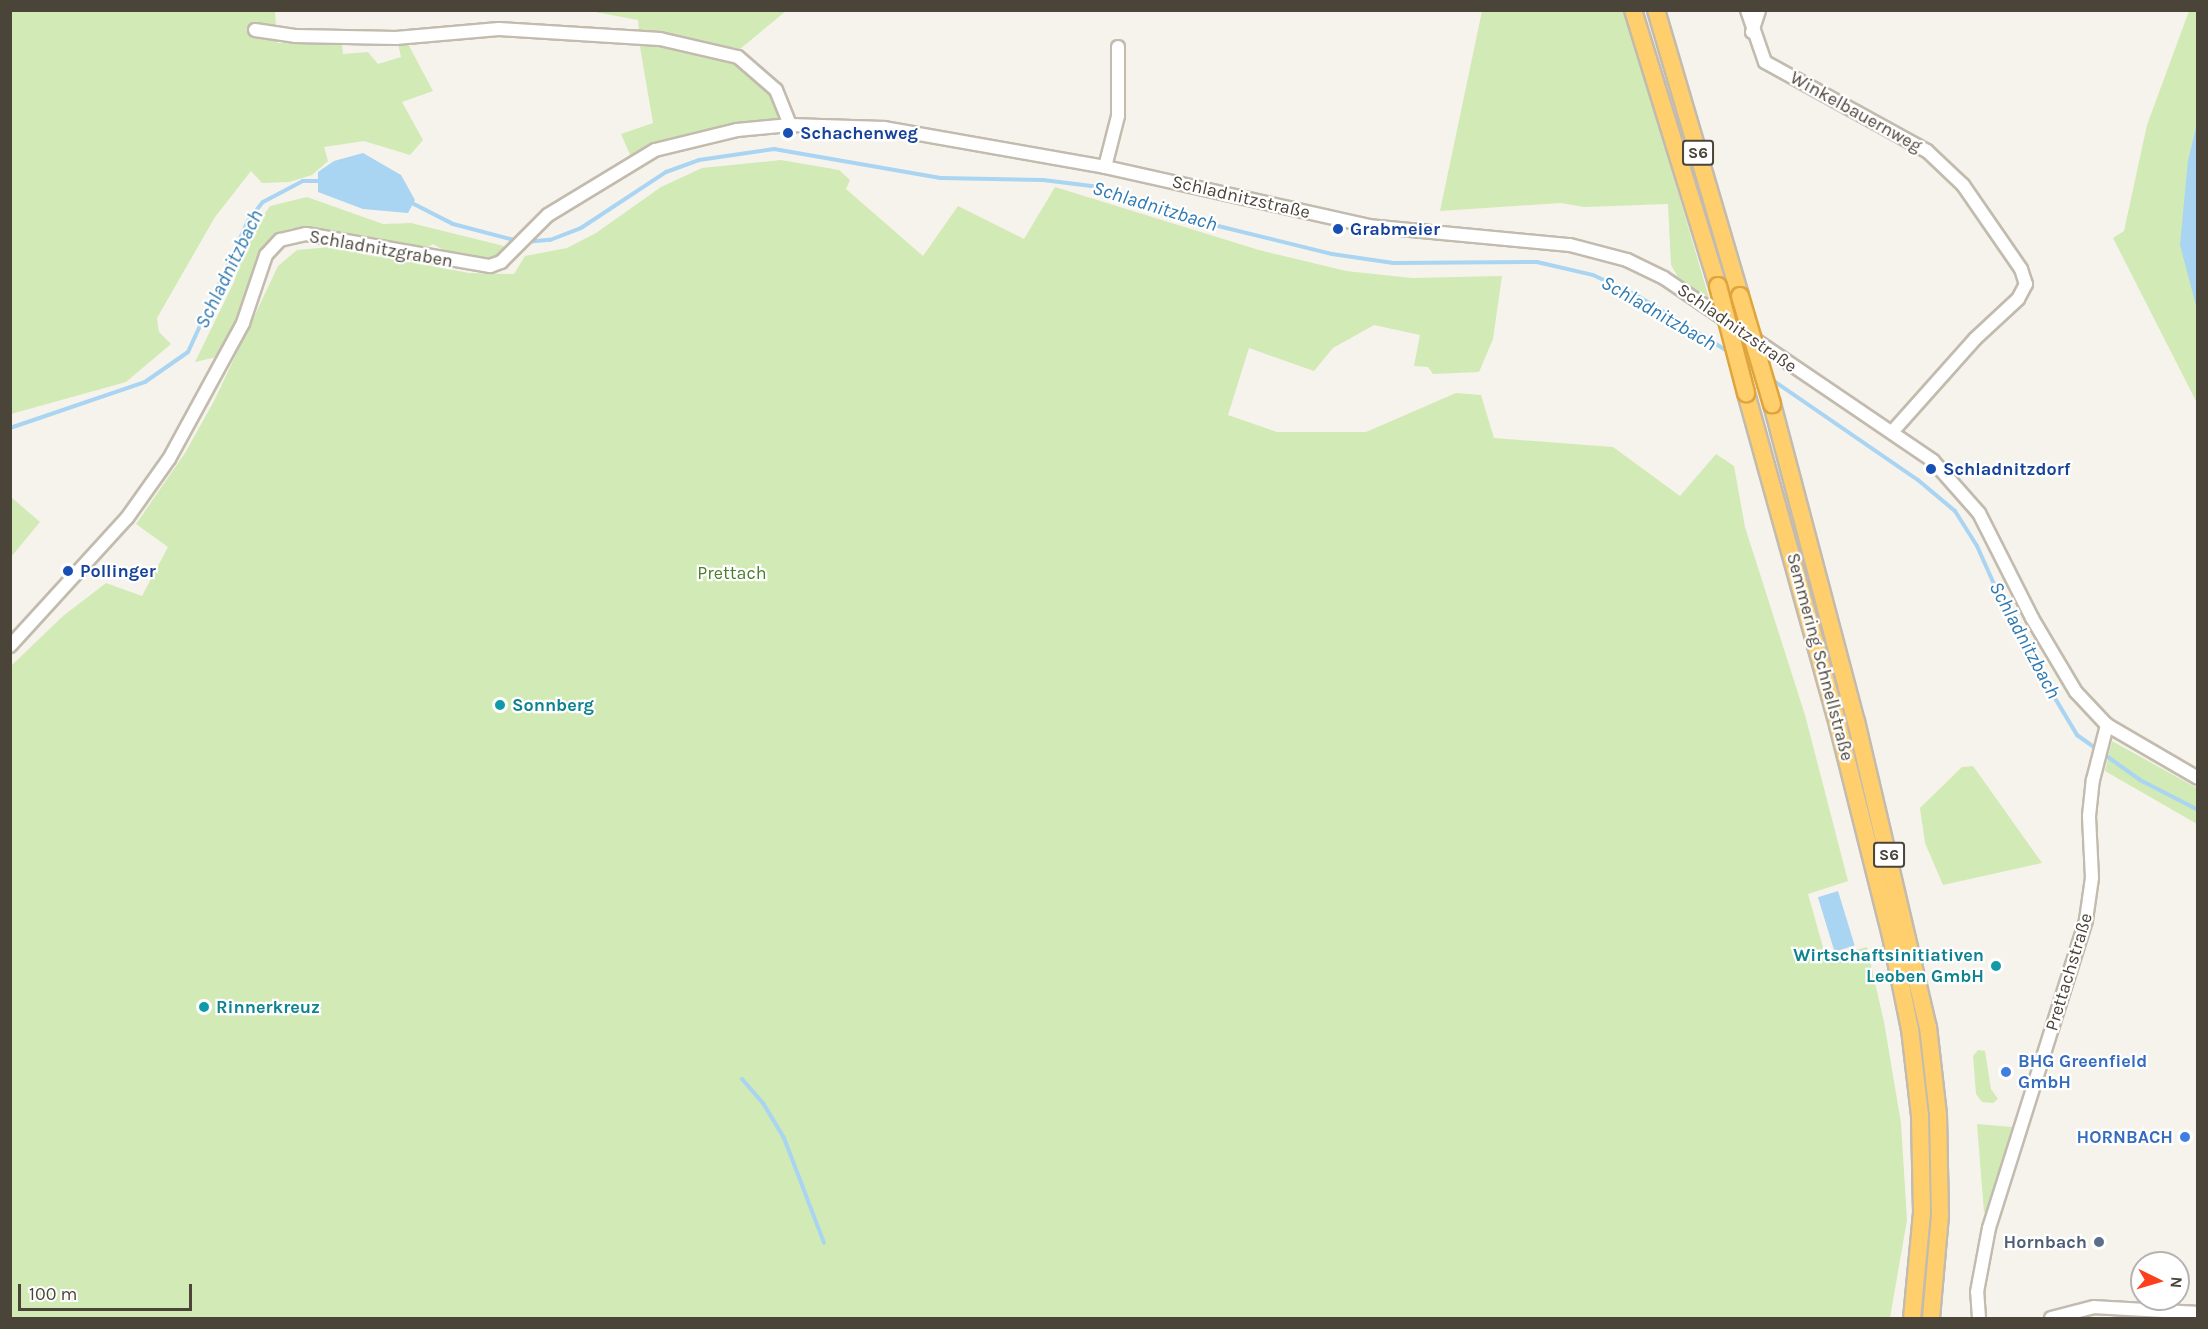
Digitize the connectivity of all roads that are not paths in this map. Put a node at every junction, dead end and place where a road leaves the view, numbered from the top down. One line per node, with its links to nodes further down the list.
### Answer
1 (1633, 10): 15 (highway, Semmering Schnellstraße / S6, bridge)
2 (1656, 10): 16 (highway, Semmering Schnellstraße / S6, bridge)
3 (1747, 10): 6 (street, Winkelbauernweg)
4 (1759, 10): 6 (street)
5 (255, 30): 8 (street)
6 (1752, 32): 10 (street, Winkelbauernweg)
7 (1118, 47): 9 (street)
8 (790, 125): 9 (street, Schladnitzstraße); 11 (street, Schladnitzgraben)
9 (1105, 166): 10 (street, Schladnitzstraße)
10 (1893, 431): 12 (street, Schladnitzstraße)
11 (10, 646)
12 (2106, 731): 13 (street, Schladnitzstraße); 17 (street, Prettachstraße)
13 (2198, 778)
14 (2198, 1313): 18 (street)
15 (1912, 1316)
16 (1931, 1317)
17 (1979, 1318)
18 (2051, 1318)

